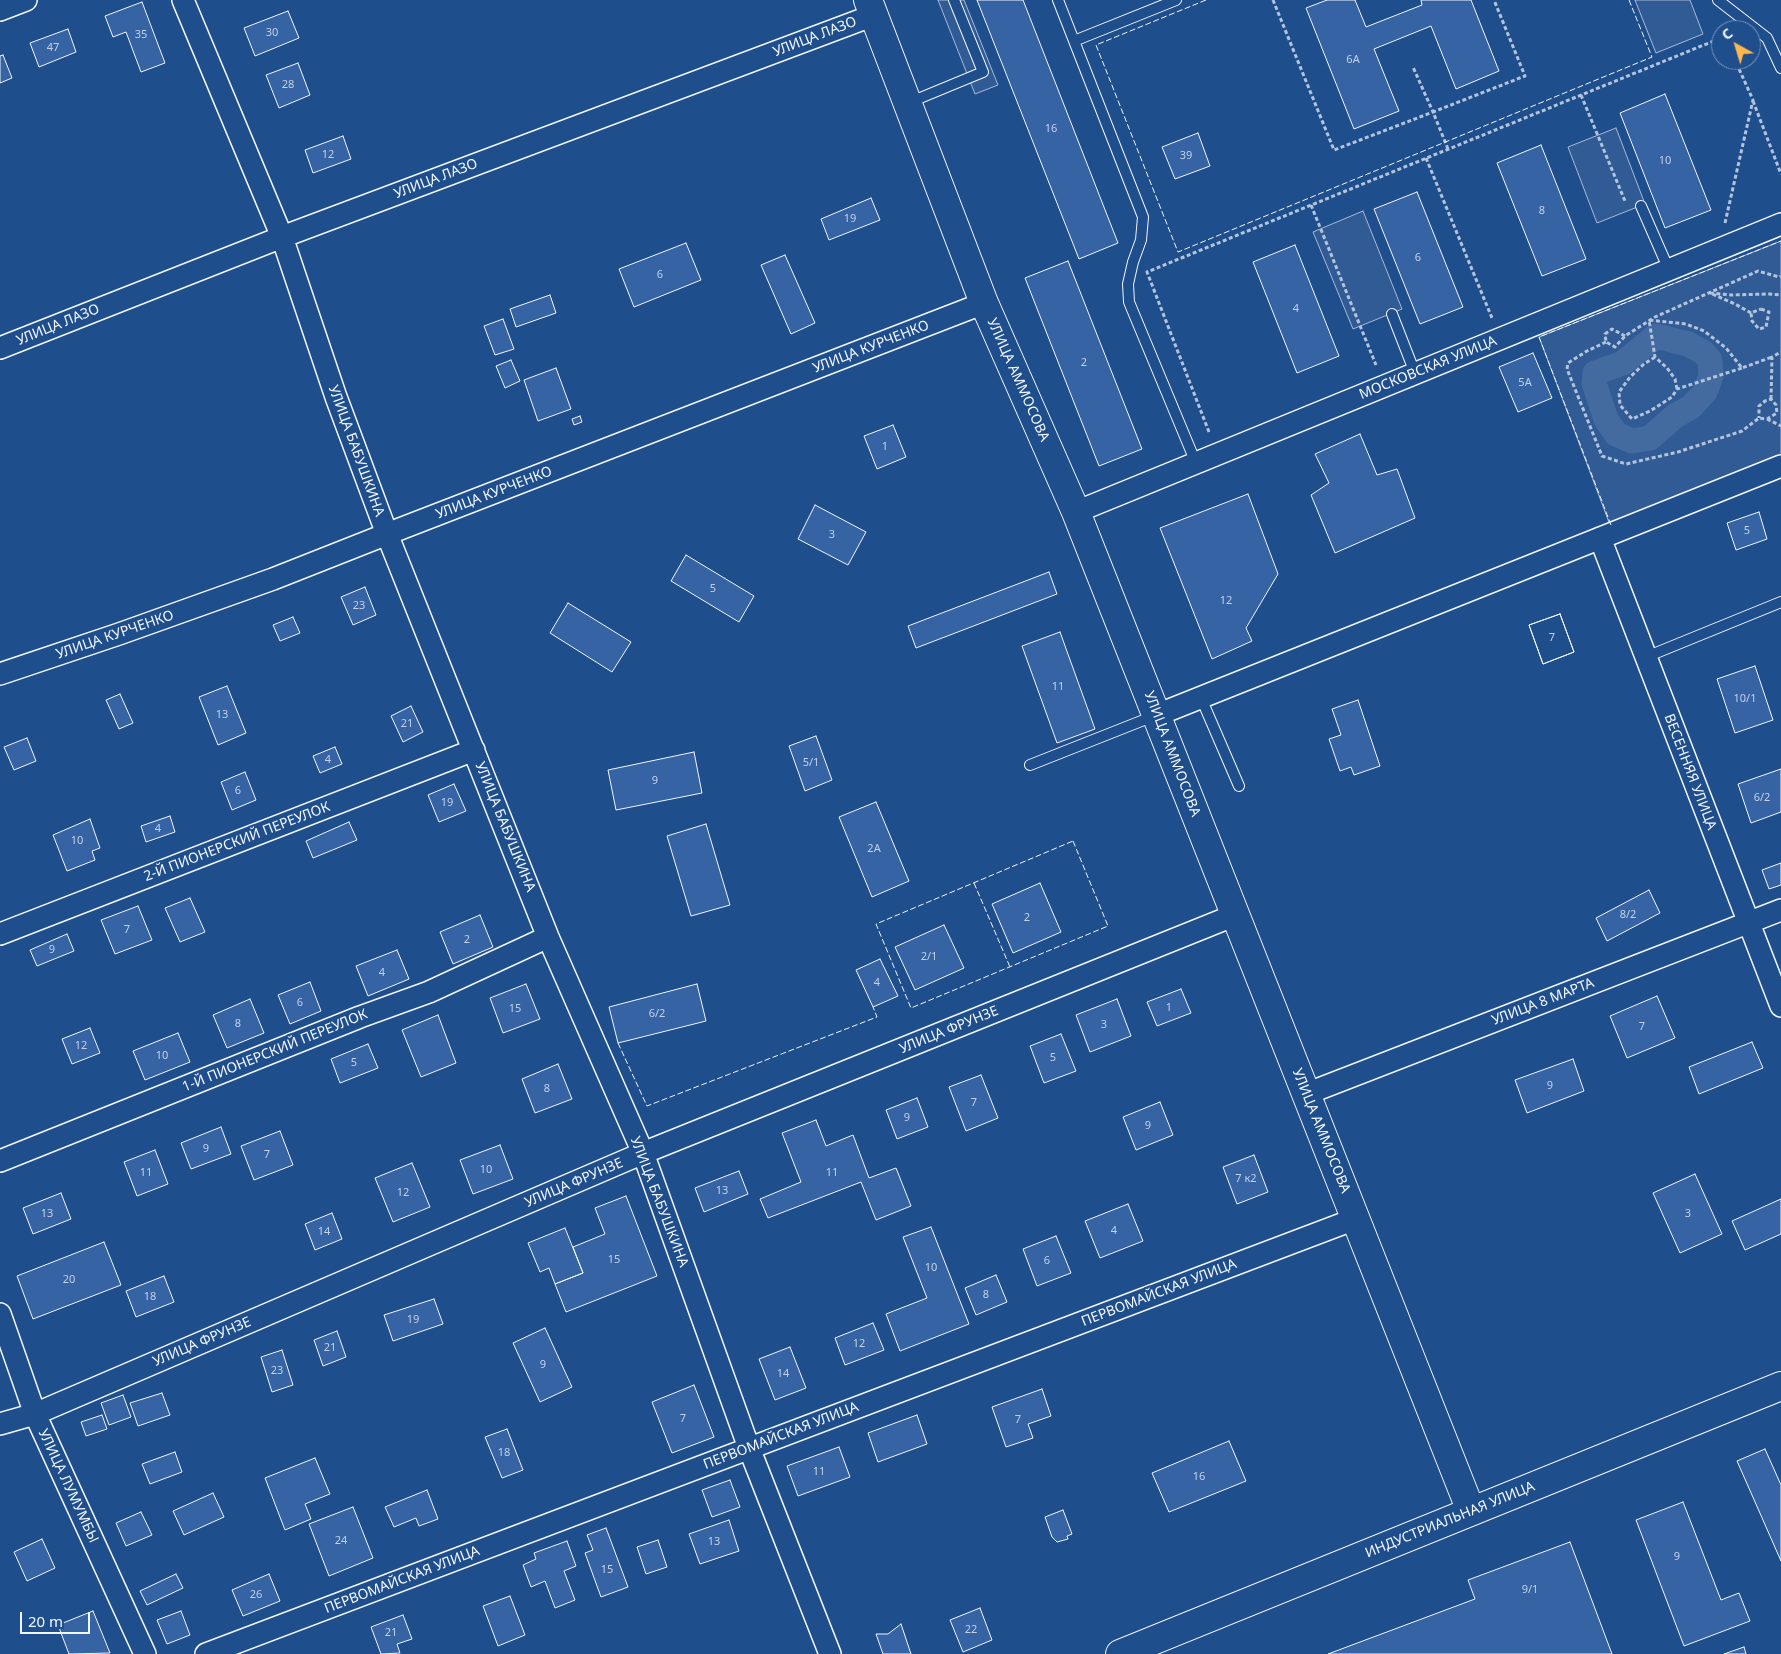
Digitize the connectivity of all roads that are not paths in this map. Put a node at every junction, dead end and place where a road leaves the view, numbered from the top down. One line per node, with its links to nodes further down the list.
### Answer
1 (26, 0): 8 (street)
2 (183, 0): 14 (street, УЛИЦА БАБУШКИНА)
3 (954, 0): 11 (lane)
4 (1058, 0): 9 (lane)
5 (1176, 0): 9 (lane)
6 (1718, 0): 10 (lane)
7 (871, 7): 11 (main road, УЛИЦА АММОСОВА); 14 (street, УЛИЦА ЛАЗО)
8 (0, 10)
9 (1074, 41): 20 (lane)
10 (1781, 68)
11 (908, 103): 16 (main road, УЛИЦА АММОСОВА)
12 (1641, 206): 15 (lane)
13 (1781, 224): 15 (street, МОСКОВСКАЯ УЛИЦА)
14 (282, 237): 18 (street, УЛИЦА ЛАЗО); 23 (street, УЛИЦА БАБУШКИНА)
15 (1669, 270): 19 (street, МОСКОВСКАЯ УЛИЦА)
16 (984, 303): 22 (main road, УЛИЦА АММОСОВА); 23 (street, УЛИЦА КУРЧЕНКО)
17 (1392, 314): 19 (lane)
18 (0, 348)
19 (1415, 373): 20 (street, МОСКОВСКАЯ УЛИЦА)
20 (1196, 463): 22 (street, МОСКОВСКАЯ УЛИЦА)
21 (1781, 466): 24 (street)
22 (1076, 512): 29 (main road, УЛИЦА АММОСОВА)
23 (387, 534): 27 (street, УЛИЦА КУРЧЕНКО); 30 (street, УЛИЦА БАБУШКИНА)
24 (1600, 538): 26 (street, ВЕСЕННЯЯ УЛИЦА); 28 (street)
25 (1781, 602): 26 (lane)
26 (1646, 657): 35 (street, ВЕСЕННЯЯ УЛИЦА)
27 (0, 674)
28 (1201, 698): 29 (street); 32 (lane)
29 (1157, 715): 31 (lane); 34 (main road, УЛИЦА АММОСОВА)
30 (474, 750): 36 (street, 2-Й ПИОНЕРСКИЙ ПЕРЕУЛОК); 37 (street, УЛИЦА БАБУШКИНА)
31 (1030, 765)
32 (1240, 786)
33 (1781, 910): 35 (street, УЛИЦА 8 МАРТА)
34 (1235, 915): 39 (main road, УЛИЦА АММОСОВА); 40 (street, УЛИЦА ФРУНЗЕ)
35 (1749, 922): 38 (street, ВЕСЕННЯЯ УЛИЦА); 39 (street, УЛИЦА 8 МАРТА)
36 (0, 934)
37 (548, 937): 40 (street, УЛИЦА БАБУШКИНА); 41 (street, 1-Й ПИОНЕРСКИЙ ПЕРЕУЛОК)
38 (1781, 1006)
39 (1306, 1094): 42 (main road, УЛИЦА АММОСОВА)
40 (643, 1154): 45 (street, УЛИЦА ФРУНЗЕ); 47 (street, УЛИЦА БАБУШКИНА)
41 (0, 1161)
42 (1355, 1219): 47 (street, ПЕРВОМАЙСКАЯ УЛИЦА); 48 (main road, УЛИЦА АММОСОВА)
43 (0, 1314): 45 (street, УЛИЦА ЛУМУМБЫ)
44 (1781, 1386): 48 (main road, ИНДУСТРИАЛЬНАЯ УЛИЦА)
45 (35, 1414): 46 (street, УЛИЦА ФРУНЗЕ); 49 (street, УЛИЦА ЛУМУМБЫ)
46 (0, 1424)
47 (750, 1448): 50 (street, ПЕРВОМАЙСКАЯ УЛИЦА); 51 (street, УЛИЦА БАБУШКИНА)
48 (1472, 1511): 52 (main road, ИНДУСТРИАЛЬНАЯ УЛИЦА)
49 (145, 1654)
50 (206, 1654)
51 (830, 1654)
52 (1120, 1654)

